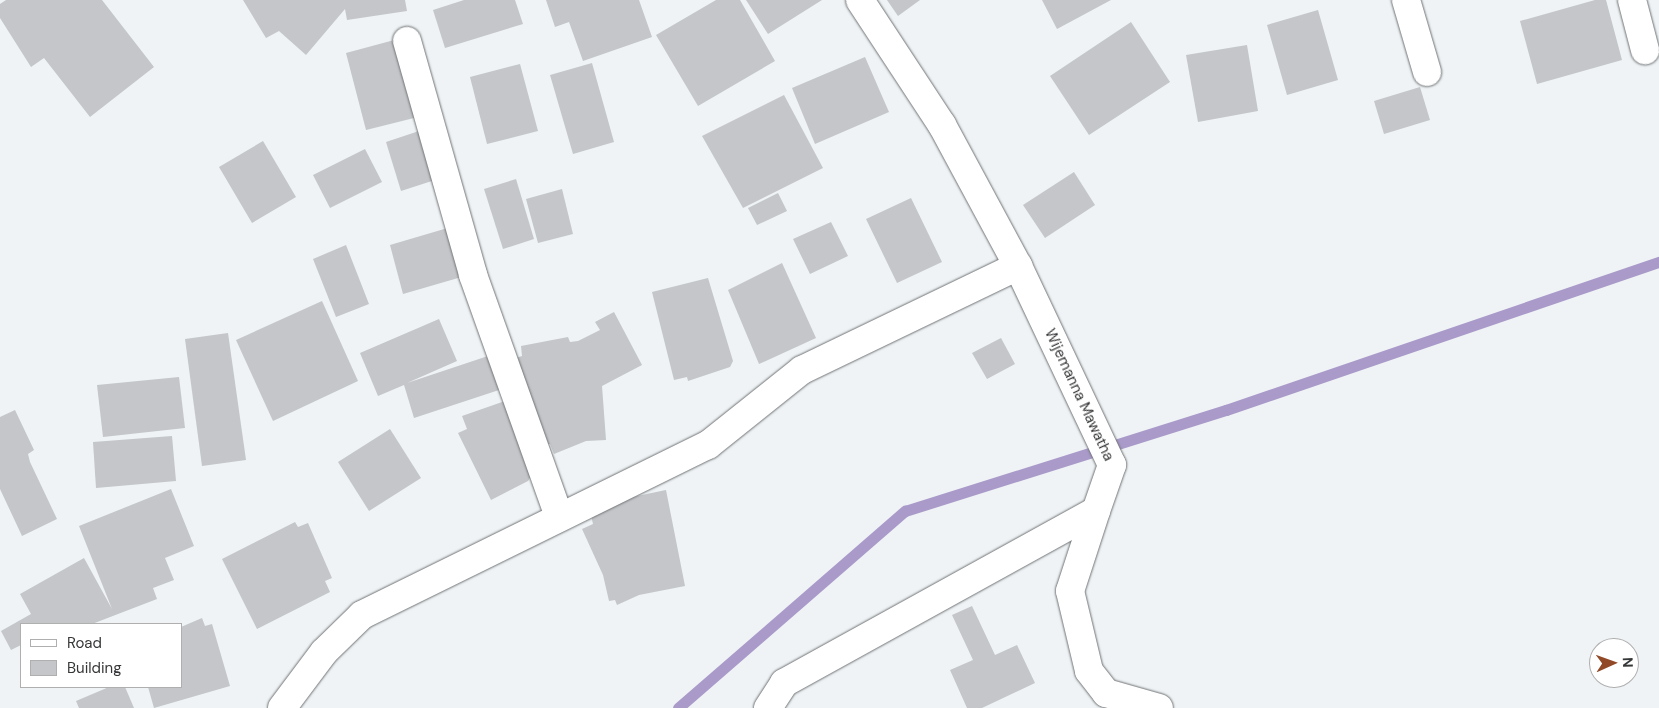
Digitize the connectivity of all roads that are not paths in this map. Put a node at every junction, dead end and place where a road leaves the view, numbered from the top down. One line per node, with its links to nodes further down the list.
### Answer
1 (860, 0): 7 (street, Wijemanna Mawatha)
2 (1406, 0): 6 (street)
3 (1632, 0): 5 (street)
4 (407, 41): 9 (street)
5 (1645, 50)
6 (1427, 72)
7 (1018, 266): 8 (street, Wijemanna Mawatha); 9 (street)
8 (1096, 511): 11 (street); 12 (street, Wijemanna Mawatha)
9 (559, 517): 10 (street)
10 (282, 708)
11 (768, 708)
12 (1160, 708)

